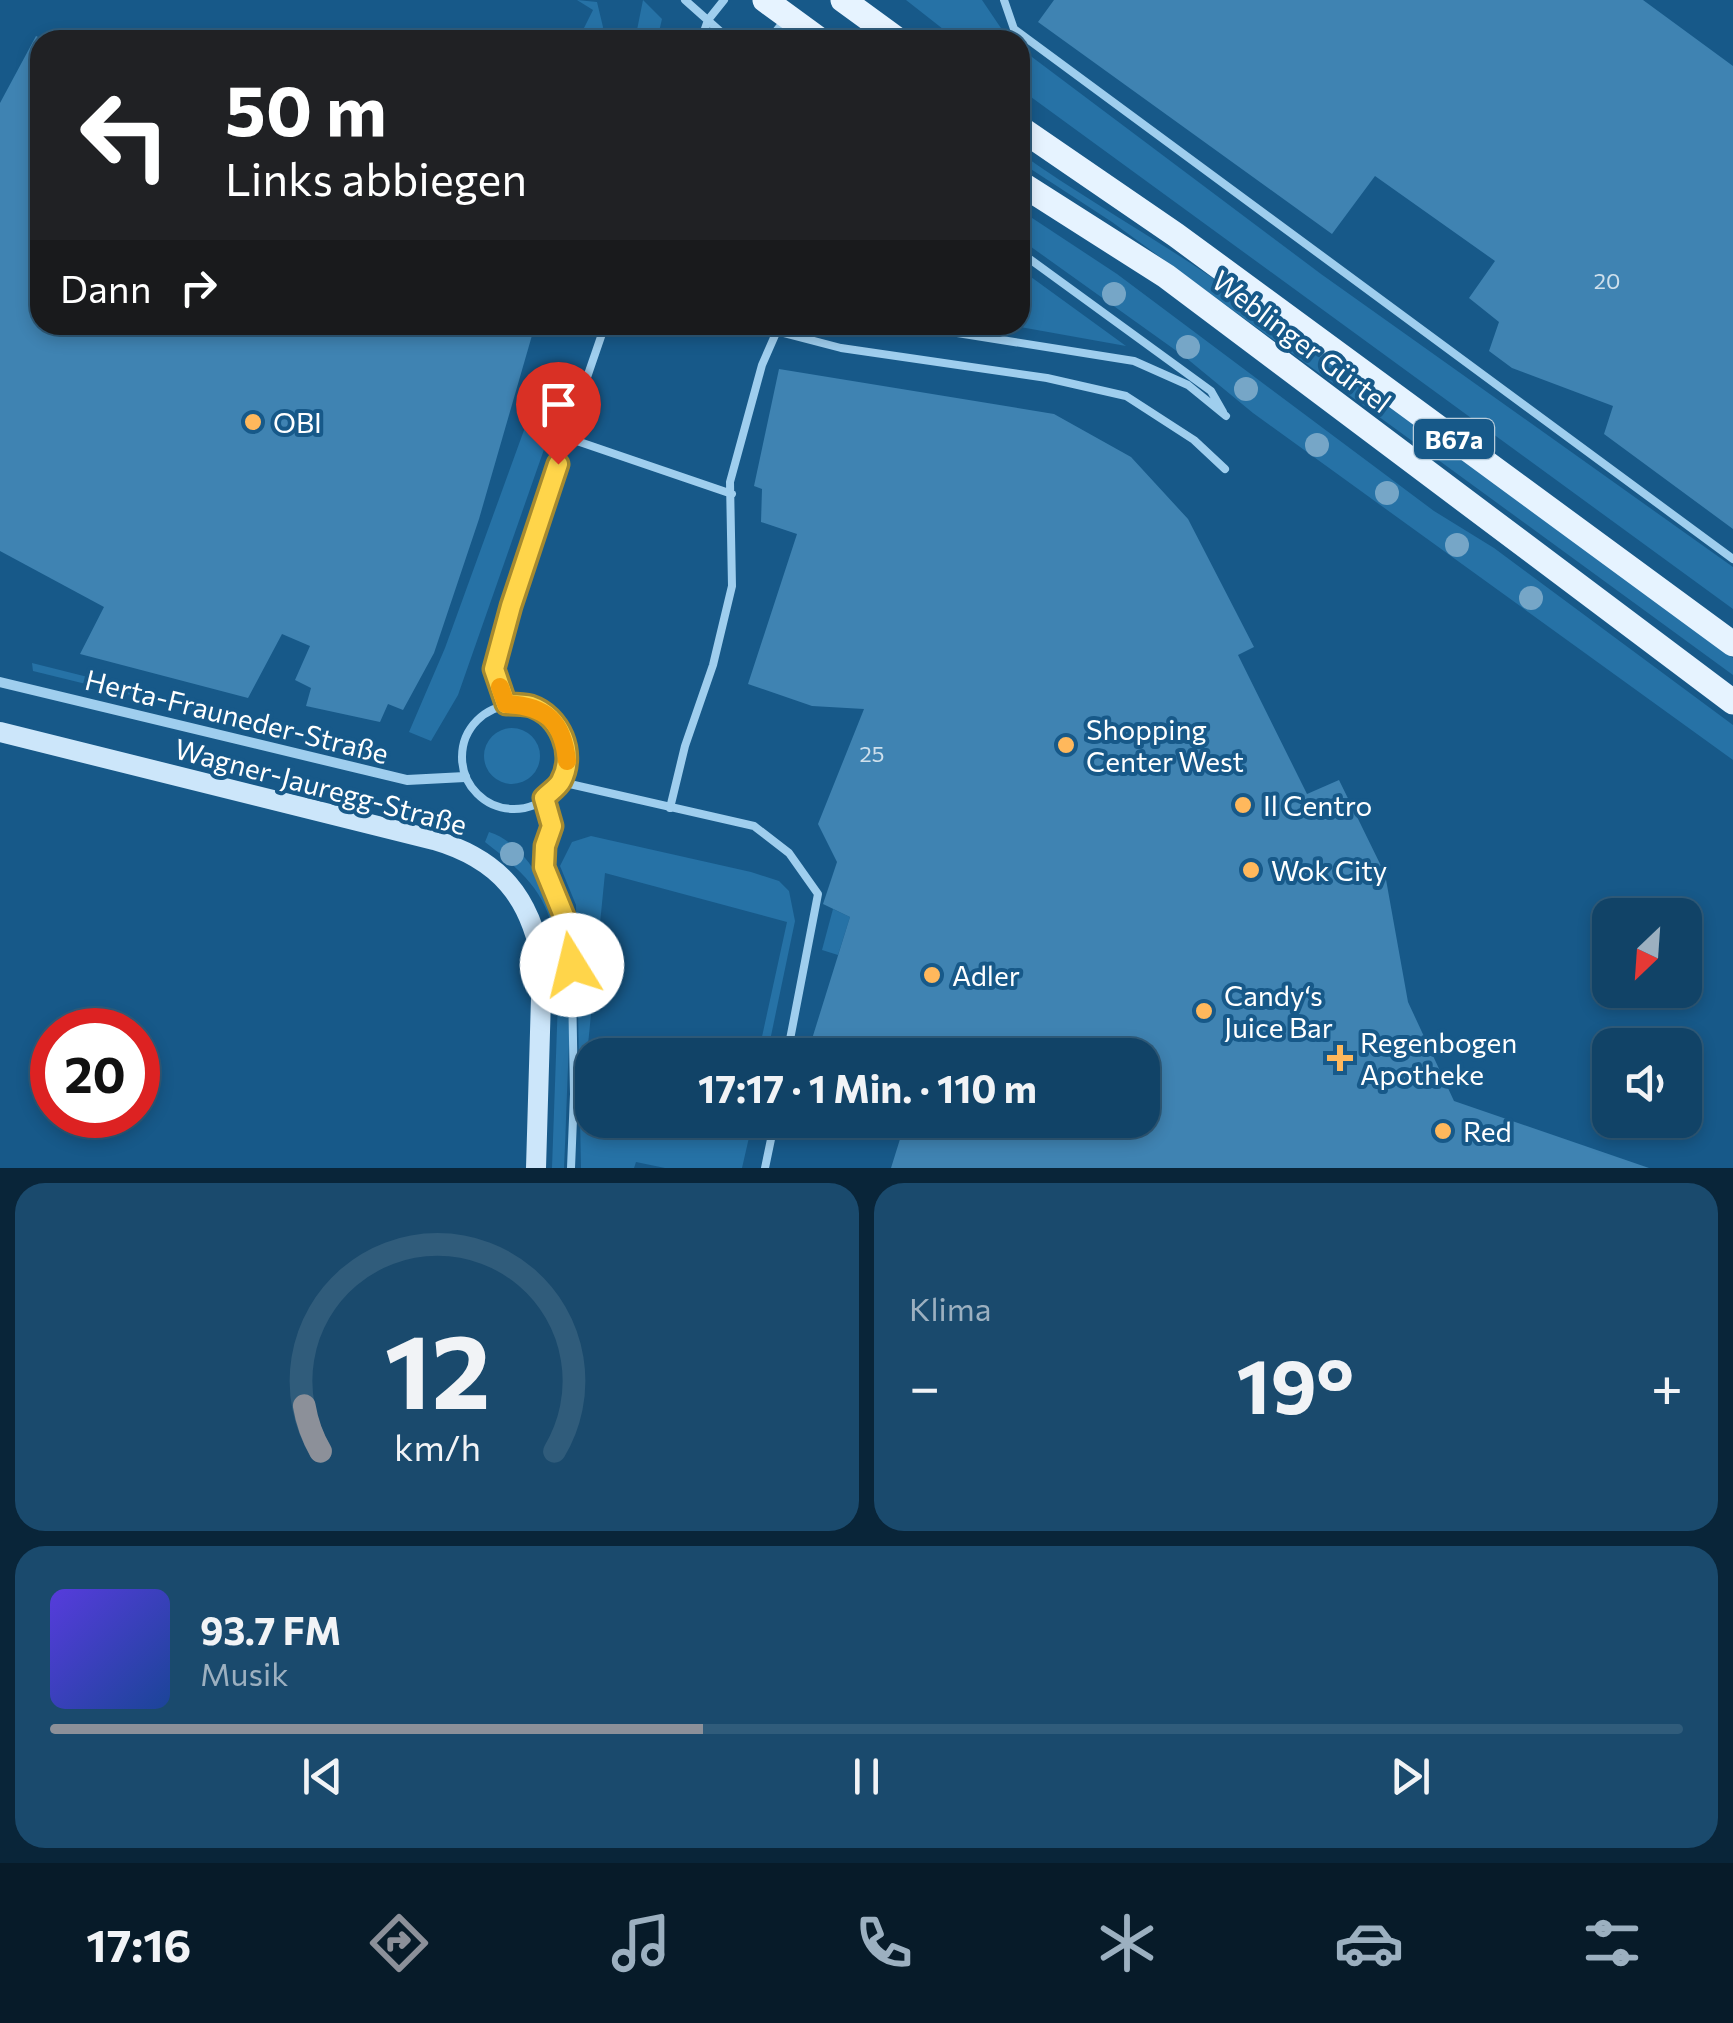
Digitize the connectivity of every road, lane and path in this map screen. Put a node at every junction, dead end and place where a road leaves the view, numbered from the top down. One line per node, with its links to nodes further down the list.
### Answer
1 (685, 0): 7 (lane)
2 (724, 0): 7 (lane)
3 (764, 0): 6 (main road)
4 (844, 0): 12 (main road)
5 (1004, 0): 13 (lane)
6 (793, 8): 10 (lane); 11 (main road)
7 (708, 20): 8 (lane); 9 (lane)
8 (704, 30)
9 (719, 30)
10 (776, 30)
11 (812, 30)
12 (884, 30)
13 (1015, 30)
14 (1030, 41): 25 (lane)
15 (1030, 135): 26 (main road, Weblinger Gürtel / B67a)
16 (1030, 188): 28 (main road, Weblinger Gürtel / B67a)
17 (1030, 259): 21 (lane)
18 (602, 335): 22 (lane)
19 (775, 335): 24 (lane)
20 (785, 335): 23 (lane)
21 (970, 335)
22 (568, 438): 24 (lane); 29 (lane)
23 (1226, 469)
24 (732, 494): 34 (lane)
25 (1733, 558)
26 (1733, 644)
27 (0, 682): 31 (street, Herta-Frauneder-Straße)
28 (1733, 702)
29 (506, 704): 31 (lane); 32 (lane)
30 (0, 732): 37 (main road, Wagner-Jauregg-Straße)
31 (465, 777): 33 (lane)
32 (561, 782): 33 (lane); 34 (lane)
33 (544, 798): 38 (lane)
34 (670, 808): 35 (lane)
35 (791, 1038)
36 (772, 1138): 39 (lane)
37 (536, 1168)
38 (572, 1168)
39 (766, 1168)

